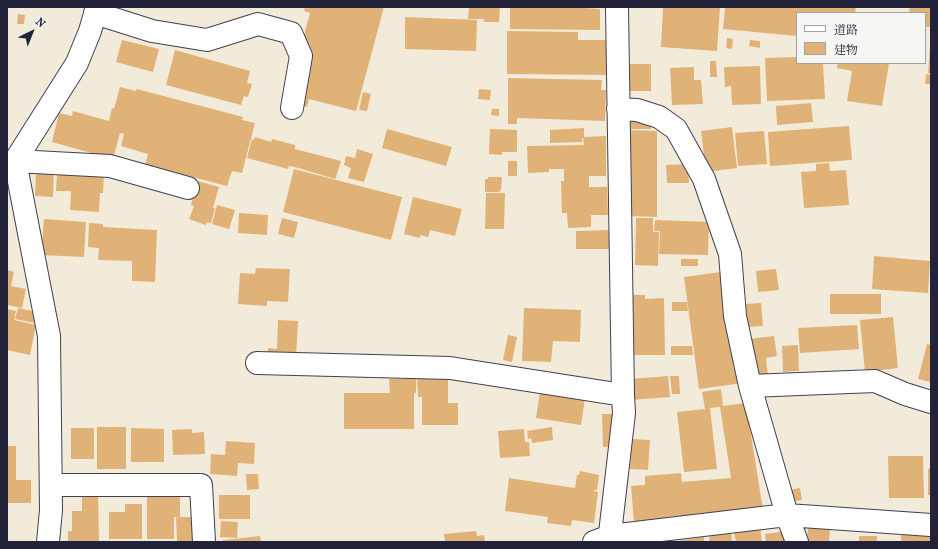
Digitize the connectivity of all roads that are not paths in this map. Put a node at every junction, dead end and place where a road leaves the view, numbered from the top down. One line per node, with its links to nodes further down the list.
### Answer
1 (617, 7): 4 (street)
2 (96, 10): 3 (street); 5 (street)
3 (292, 108)
4 (618, 110): 8 (street); 9 (street)
5 (11, 166): 6 (street); 11 (street)
6 (188, 188)
7 (257, 363): 9 (street)
8 (750, 386): 10 (street); 12 (street)
9 (623, 395): 14 (street)
10 (931, 402)
11 (51, 485): 15 (street); 16 (street)
12 (788, 515): 13 (street); 14 (street); 17 (street)
13 (931, 525)
14 (604, 540)
15 (48, 542)
16 (204, 542)
17 (797, 542)

